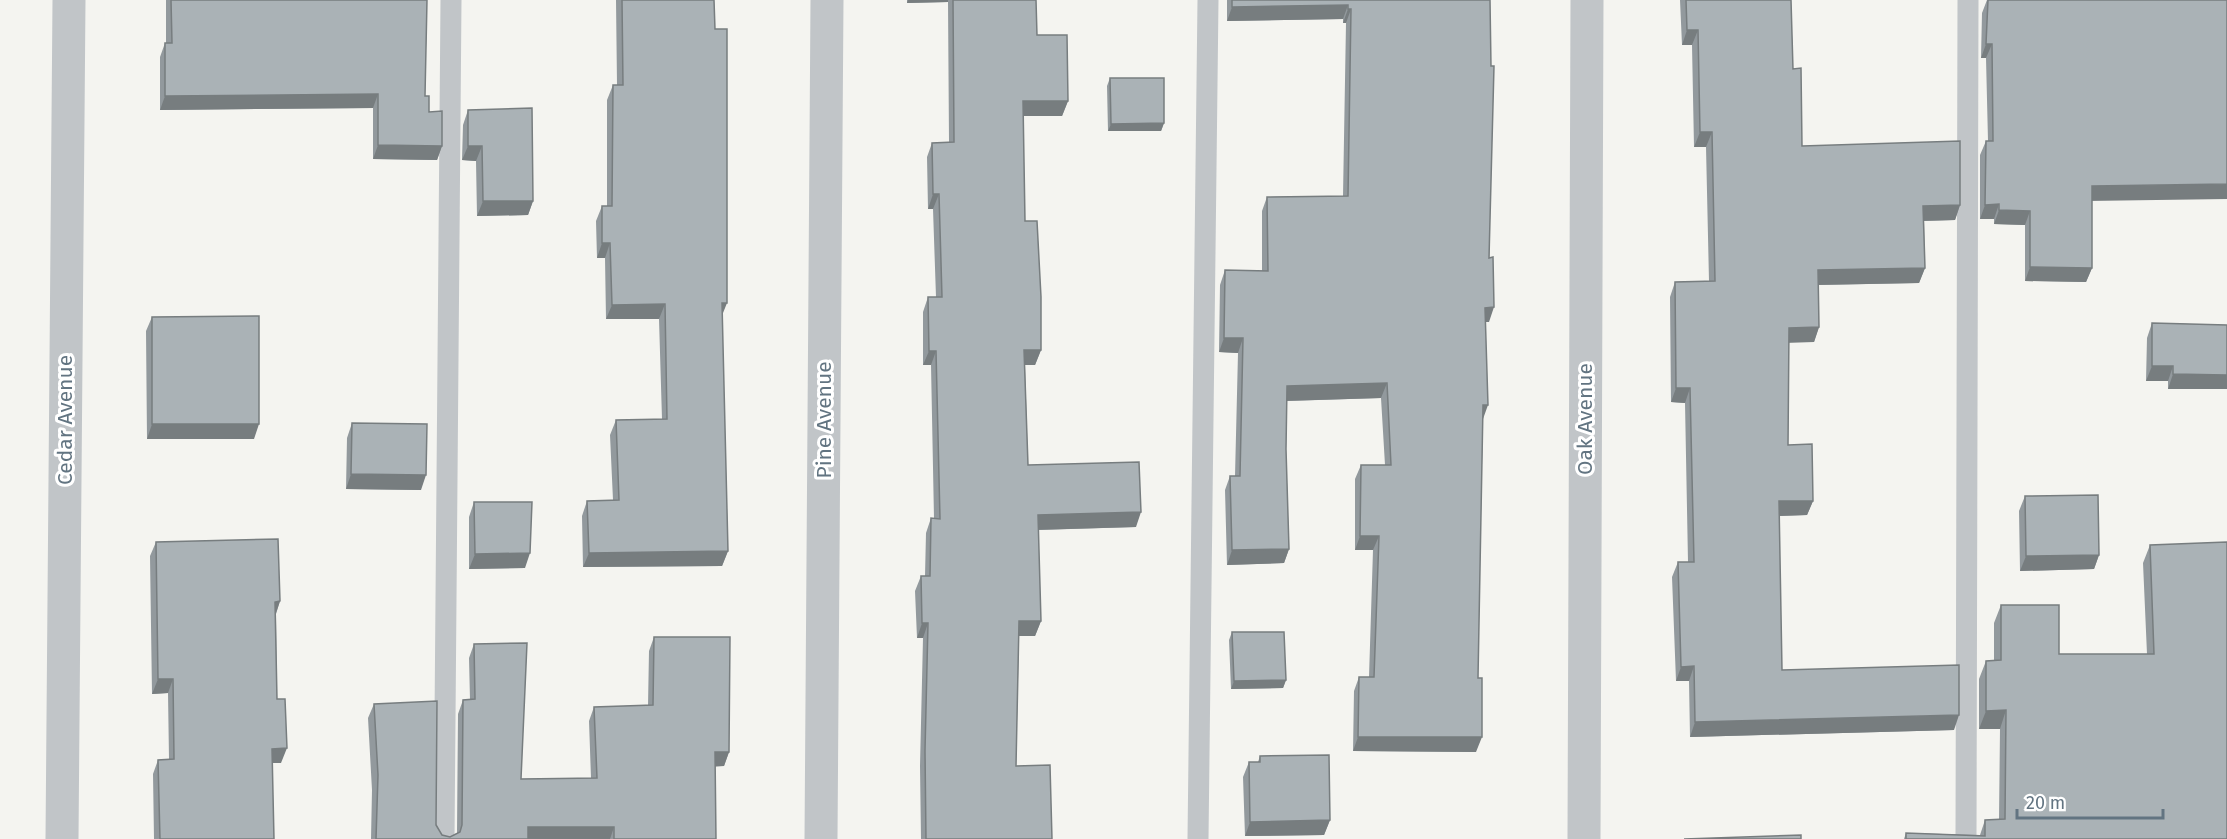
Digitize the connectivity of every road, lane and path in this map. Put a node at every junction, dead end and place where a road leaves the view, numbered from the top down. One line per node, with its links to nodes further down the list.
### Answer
1 (69, 0): 7 (street, Cedar Avenue)
2 (451, 0): 8 (lane)
3 (827, 0): 9 (street, Pine Avenue)
4 (1208, 0): 10 (lane)
5 (1587, 0): 11 (street, Oak Avenue)
6 (1968, 0): 12 (lane)
7 (62, 839)
8 (444, 839)
9 (820, 839)
10 (1198, 839)
11 (1584, 839)
12 (1966, 839)

